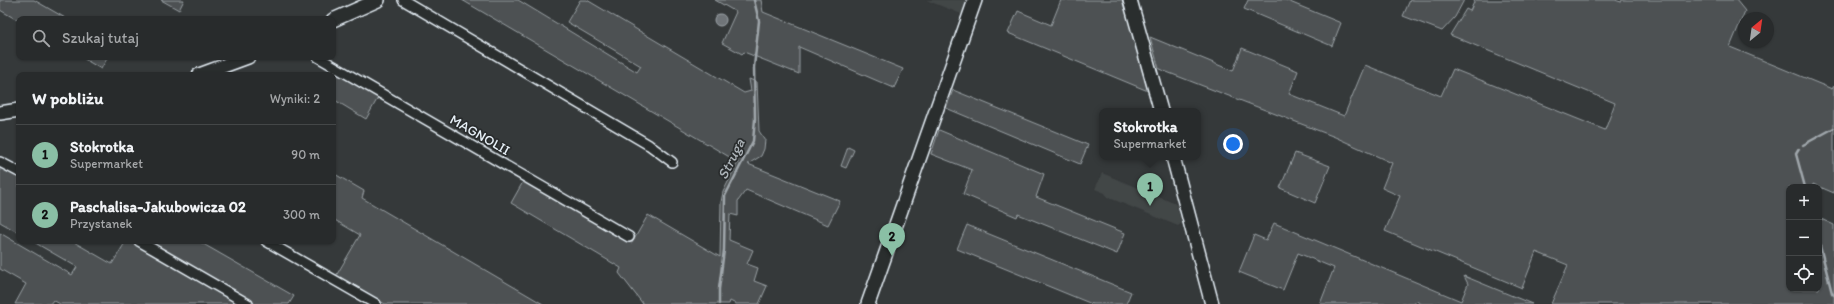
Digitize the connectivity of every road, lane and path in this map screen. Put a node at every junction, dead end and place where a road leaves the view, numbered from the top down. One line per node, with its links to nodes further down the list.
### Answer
1 (378, 0): 5 (street)
2 (403, 0): 14 (street)
3 (975, 0): 21 (street)
4 (1130, 0): 9 (street)
5 (336, 19)
6 (240, 60): 8 (street)
7 (323, 60): 16 (street, MAGNOLII)
8 (207, 72)
9 (1160, 108)
10 (16, 110): 11 (street)
11 (0, 113)
12 (1174, 160): 22 (street)
13 (0, 162): 15 (street)
14 (672, 162)
15 (16, 170)
16 (629, 237)
17 (144, 244): 19 (street)
18 (271, 244): 20 (street)
19 (248, 304)
20 (376, 304)
21 (868, 304)
22 (1212, 304)

